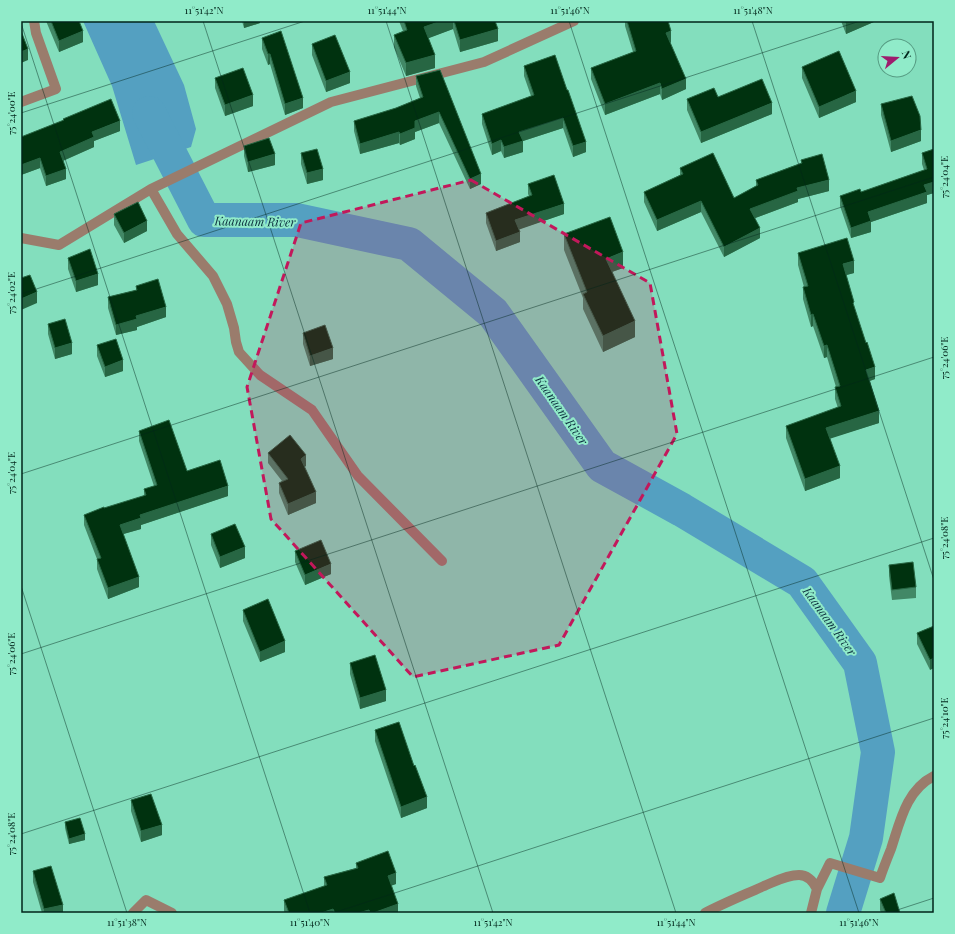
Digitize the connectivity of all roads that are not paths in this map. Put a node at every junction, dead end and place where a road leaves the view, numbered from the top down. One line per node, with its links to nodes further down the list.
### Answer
1 (34, 21): 3 (street)
2 (574, 21): 4 (street)
3 (21, 102)
4 (150, 189): 5 (street); 6 (street)
5 (21, 238)
6 (442, 561)
7 (934, 776): 8 (street)
8 (817, 889): 11 (street); 12 (street)
9 (133, 913): 10 (street)
10 (172, 913)
11 (705, 913)
12 (811, 913)

